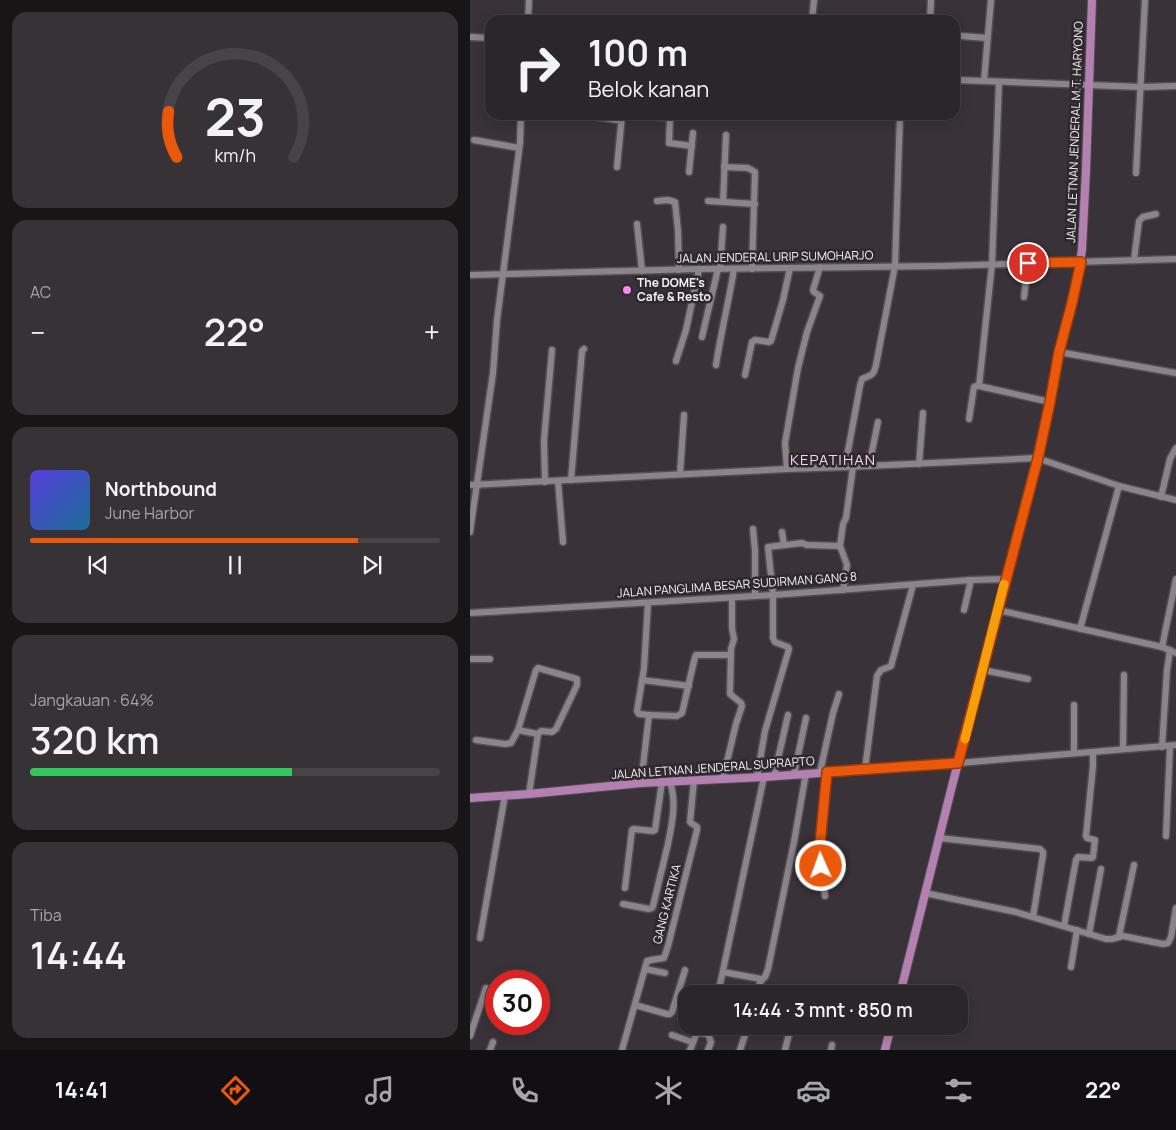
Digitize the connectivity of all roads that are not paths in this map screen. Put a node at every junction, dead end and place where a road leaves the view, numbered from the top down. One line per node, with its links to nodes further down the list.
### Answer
1 (529, 0): 7 (street)
2 (814, 0): 8 (street)
3 (931, 0): 9 (street)
4 (991, 0): 13 (street)
5 (1092, 0): 17 (main road, JALAN LETNAN JENDERAL M.T. HARYONO)
6 (1145, 0): 19 (street)
7 (528, 15)
8 (812, 15)
9 (930, 15)
10 (470, 36): 12 (street)
11 (961, 36): 13 (street)
12 (485, 38)
13 (987, 38): 15 (street)
14 (960, 80): 15 (street)
15 (984, 81): 16 (street)
16 (999, 82): 17 (street); 44 (street)
17 (1088, 84): 19 (street); 42 (main road, JALAN LETNAN JENDERAL M.T. HARYONO)
18 (1176, 86): 19 (street)
19 (1141, 87): 32 (street)
20 (521, 120): 28 (street)
21 (622, 120): 29 (street)
22 (670, 120): 27 (street)
23 (900, 120): 45 (street)
24 (693, 133): 27 (street)
25 (726, 135): 30 (street)
26 (474, 140): 28 (street)
27 (692, 146): 31 (street)
28 (519, 148): 54 (street)
29 (617, 167)
30 (724, 167): 35 (street); 36 (street)
31 (689, 172)
32 (1136, 173)
33 (657, 200): 52 (street)
34 (708, 202): 35 (street)
35 (723, 202): 36 (street)
36 (755, 204): 47 (street)
37 (1156, 214): 41 (street)
38 (637, 224): 53 (street)
39 (723, 227): 50 (street)
40 (1176, 259): 41 (street, JALAN JENDERAL URIP SUMOHARJO)
41 (1134, 260): 42 (street, JALAN JENDERAL URIP SUMOHARJO)
42 (1081, 262): 43 (street, JALAN JENDERAL URIP SUMOHARJO); 60 (main road, JALAN LETNAN JENDERAL M.T. HARYONO)
43 (1028, 263): 44 (street, JALAN JENDERAL URIP SUMOHARJO); 56 (street)
44 (992, 264): 45 (street, JALAN JENDERAL URIP SUMOHARJO); 65 (street)
45 (895, 266): 46 (street, JALAN JENDERAL URIP SUMOHARJO); 75 (street)
46 (820, 267): 48 (street, JALAN JENDERAL URIP SUMOHARJO); 77 (street)
47 (752, 268): 48 (street, JALAN JENDERAL URIP SUMOHARJO); 51 (street, JALAN JENDERAL URIP SUMOHARJO)
48 (790, 268): 64 (street)
49 (699, 269): 50 (street, JALAN JENDERAL URIP SUMOHARJO); 52 (street, JALAN JENDERAL URIP SUMOHARJO); 61 (street)
50 (719, 269): 51 (street, JALAN JENDERAL URIP SUMOHARJO); 57 (street)
51 (734, 269): 62 (street)
52 (679, 270): 53 (street, JALAN JENDERAL URIP SUMOHARJO)
53 (642, 271): 54 (street, JALAN JENDERAL URIP SUMOHARJO)
54 (503, 274): 55 (street, JALAN JENDERAL URIP SUMOHARJO); 82 (street)
55 (470, 275)
56 (1024, 297)
57 (702, 338)
58 (584, 349): 79 (street)
59 (552, 350): 81 (street)
60 (1059, 352): 63 (street); 66 (main road, JALAN LETNAN JENDERAL M.T. HARYONO)
61 (676, 361)
62 (716, 365)
63 (1176, 373)
64 (745, 376)
65 (979, 386): 66 (street); 69 (street)
66 (1050, 402): 72 (main road, JALAN LETNAN JENDERAL M.T. HARYONO)
67 (923, 413): 73 (street)
68 (684, 415): 78 (street)
69 (969, 419)
70 (878, 422): 74 (street)
71 (1176, 448): 85 (street)
72 (1038, 458): 73 (street); 84 (street); 93 (main road, JALAN LETNAN JENDERAL M.T. HARYONO)
73 (919, 464): 74 (street)
74 (869, 466): 76 (street)
75 (845, 467): 76 (street); 77 (street)
76 (853, 467): 92 (street)
77 (787, 469): 78 (street)
78 (680, 474): 79 (street)
79 (571, 480): 80 (street)
80 (558, 481): 81 (street); 90 (street)
81 (544, 482): 82 (street)
82 (478, 484): 83 (street); 88 (street)
83 (470, 485)
84 (1120, 486): 85 (street); 105 (street)
85 (1161, 497): 86 (street)
86 (1176, 500)
87 (753, 529): 99 (street)
88 (470, 532)
89 (782, 532): 91 (street)
90 (563, 542)
91 (784, 545): 92 (street); 98 (street)
92 (840, 546): 97 (street)
93 (1006, 579): 95 (street, JALAN PANGLIMA BESAR SUDIRMAN GANG 8); 103 (main road, JALAN LETNAN JENDERAL M.T. HARYONO)
94 (1176, 579): 106 (street)
95 (971, 580): 96 (street, JALAN PANGLIMA BESAR SUDIRMAN GANG 8); 102 (street)
96 (913, 585): 97 (street, JALAN PANGLIMA BESAR SUDIRMAN GANG 8); 130 (street)
97 (843, 590): 98 (street, JALAN PANGLIMA BESAR SUDIRMAN GANG 8)
98 (774, 595): 99 (street, JALAN PANGLIMA BESAR SUDIRMAN GANG 8); 135 (street)
99 (755, 596): 100 (street, JALAN PANGLIMA BESAR SUDIRMAN GANG 8)
100 (732, 598): 101 (street, JALAN PANGLIMA BESAR SUDIRMAN GANG 8); 108 (street)
101 (648, 602): 104 (street, JALAN PANGLIMA BESAR SUDIRMAN GANG 8); 114 (street)
102 (964, 610)
103 (998, 610): 105 (street); 111 (main road, JALAN LETNAN JENDERAL M.T. HARYONO)
104 (470, 613)
105 (1080, 629): 106 (street)
106 (1162, 647): 107 (street)
107 (1173, 652): 124 (street)
108 (731, 655): 115 (street); 136 (street)
109 (470, 659): 110 (street)
110 (490, 660)
111 (983, 670): 113 (street); 129 (main road, JALAN LETNAN JENDERAL M.T. HARYONO)
112 (1124, 676): 126 (street)
113 (1028, 679)
114 (642, 680): 115 (street); 118 (street)
115 (689, 686): 118 (street)
116 (839, 694): 131 (street)
117 (1074, 705): 128 (street)
118 (649, 715): 139 (street)
119 (788, 715): 134 (street)
120 (806, 718): 133 (street)
121 (518, 730): 122 (street); 122 (street); 123 (street)
122 (538, 734): 140 (street)
123 (476, 740)
124 (1162, 746): 125 (street); 126 (street)
125 (1173, 746): 143 (street)
126 (1123, 749): 127 (street)
127 (1093, 752): 128 (street); 153 (street)
128 (1074, 753): 129 (street)
129 (958, 763): 130 (main road, JALAN LETNAN JENDERAL SUPRAPTO); 144 (main road, JALAN LETNAN JENDERAL M.T. HARYONO)
130 (865, 769): 131 (main road, JALAN LETNAN JENDERAL SUPRAPTO)
131 (824, 772): 132 (main road, JALAN LETNAN JENDERAL SUPRAPTO); 149 (street)
132 (806, 773): 133 (main road, JALAN LETNAN JENDERAL SUPRAPTO); 163 (street)
133 (794, 774): 134 (main road, JALAN LETNAN JENDERAL SUPRAPTO)
134 (774, 776): 135 (main road, JALAN LETNAN JENDERAL SUPRAPTO)
135 (760, 777): 136 (main road, JALAN LETNAN JENDERAL SUPRAPTO); 161 (street)
136 (723, 778): 137 (main road, JALAN LETNAN JENDERAL SUPRAPTO)
137 (694, 780): 138 (main road, JALAN LETNAN JENDERAL SUPRAPTO); 159 (street, GANG KARTIKA)
138 (666, 782): 139 (main road, JALAN LETNAN JENDERAL SUPRAPTO); 147 (street); 150 (street)
139 (641, 783): 140 (main road, JALAN LETNAN JENDERAL SUPRAPTO)
140 (530, 794): 141 (main road, JALAN LETNAN JENDERAL SUPRAPTO)
141 (505, 795): 142 (main road, JALAN LETNAN JENDERAL SUPRAPTO); 157 (street)
142 (470, 798)
143 (1166, 836)
144 (939, 838): 148 (main road, JALAN LETNAN JENDERAL M.T. HARYONO); 152 (street)
145 (1134, 866): 156 (street)
146 (1101, 870): 155 (street)
147 (625, 888)
148 (925, 893): 152 (street); 166 (main road, JALAN LETNAN JENDERAL M.T. HARYONO)
149 (825, 896)
150 (623, 904)
151 (1176, 908): 156 (street)
152 (1033, 917): 153 (street)
153 (1064, 926): 154 (street)
154 (1077, 930): 155 (street); 158 (street)
155 (1088, 934): 156 (street)
156 (1120, 936)
157 (480, 938)
158 (1071, 967)
159 (645, 970): 162 (street); 168 (street)
160 (685, 970): 168 (street)
161 (723, 972): 163 (street); 164 (street)
162 (665, 973)
163 (761, 979): 165 (street)
164 (720, 985)
165 (759, 985)
166 (902, 985)
167 (485, 991): 174 (street)
168 (634, 1005): 179 (street)
169 (696, 1035): 177 (street)
170 (708, 1035): 181 (street)
171 (745, 1035): 182 (street)
172 (788, 1035): 183 (street)
173 (889, 1035): 184 (main road)
174 (470, 1036)
175 (672, 1036): 177 (street)
176 (493, 1042): 178 (street)
177 (692, 1042): 180 (street)
178 (490, 1050)
179 (622, 1050)
180 (690, 1050)
181 (708, 1050)
182 (740, 1050)
183 (784, 1050)
184 (885, 1050)

